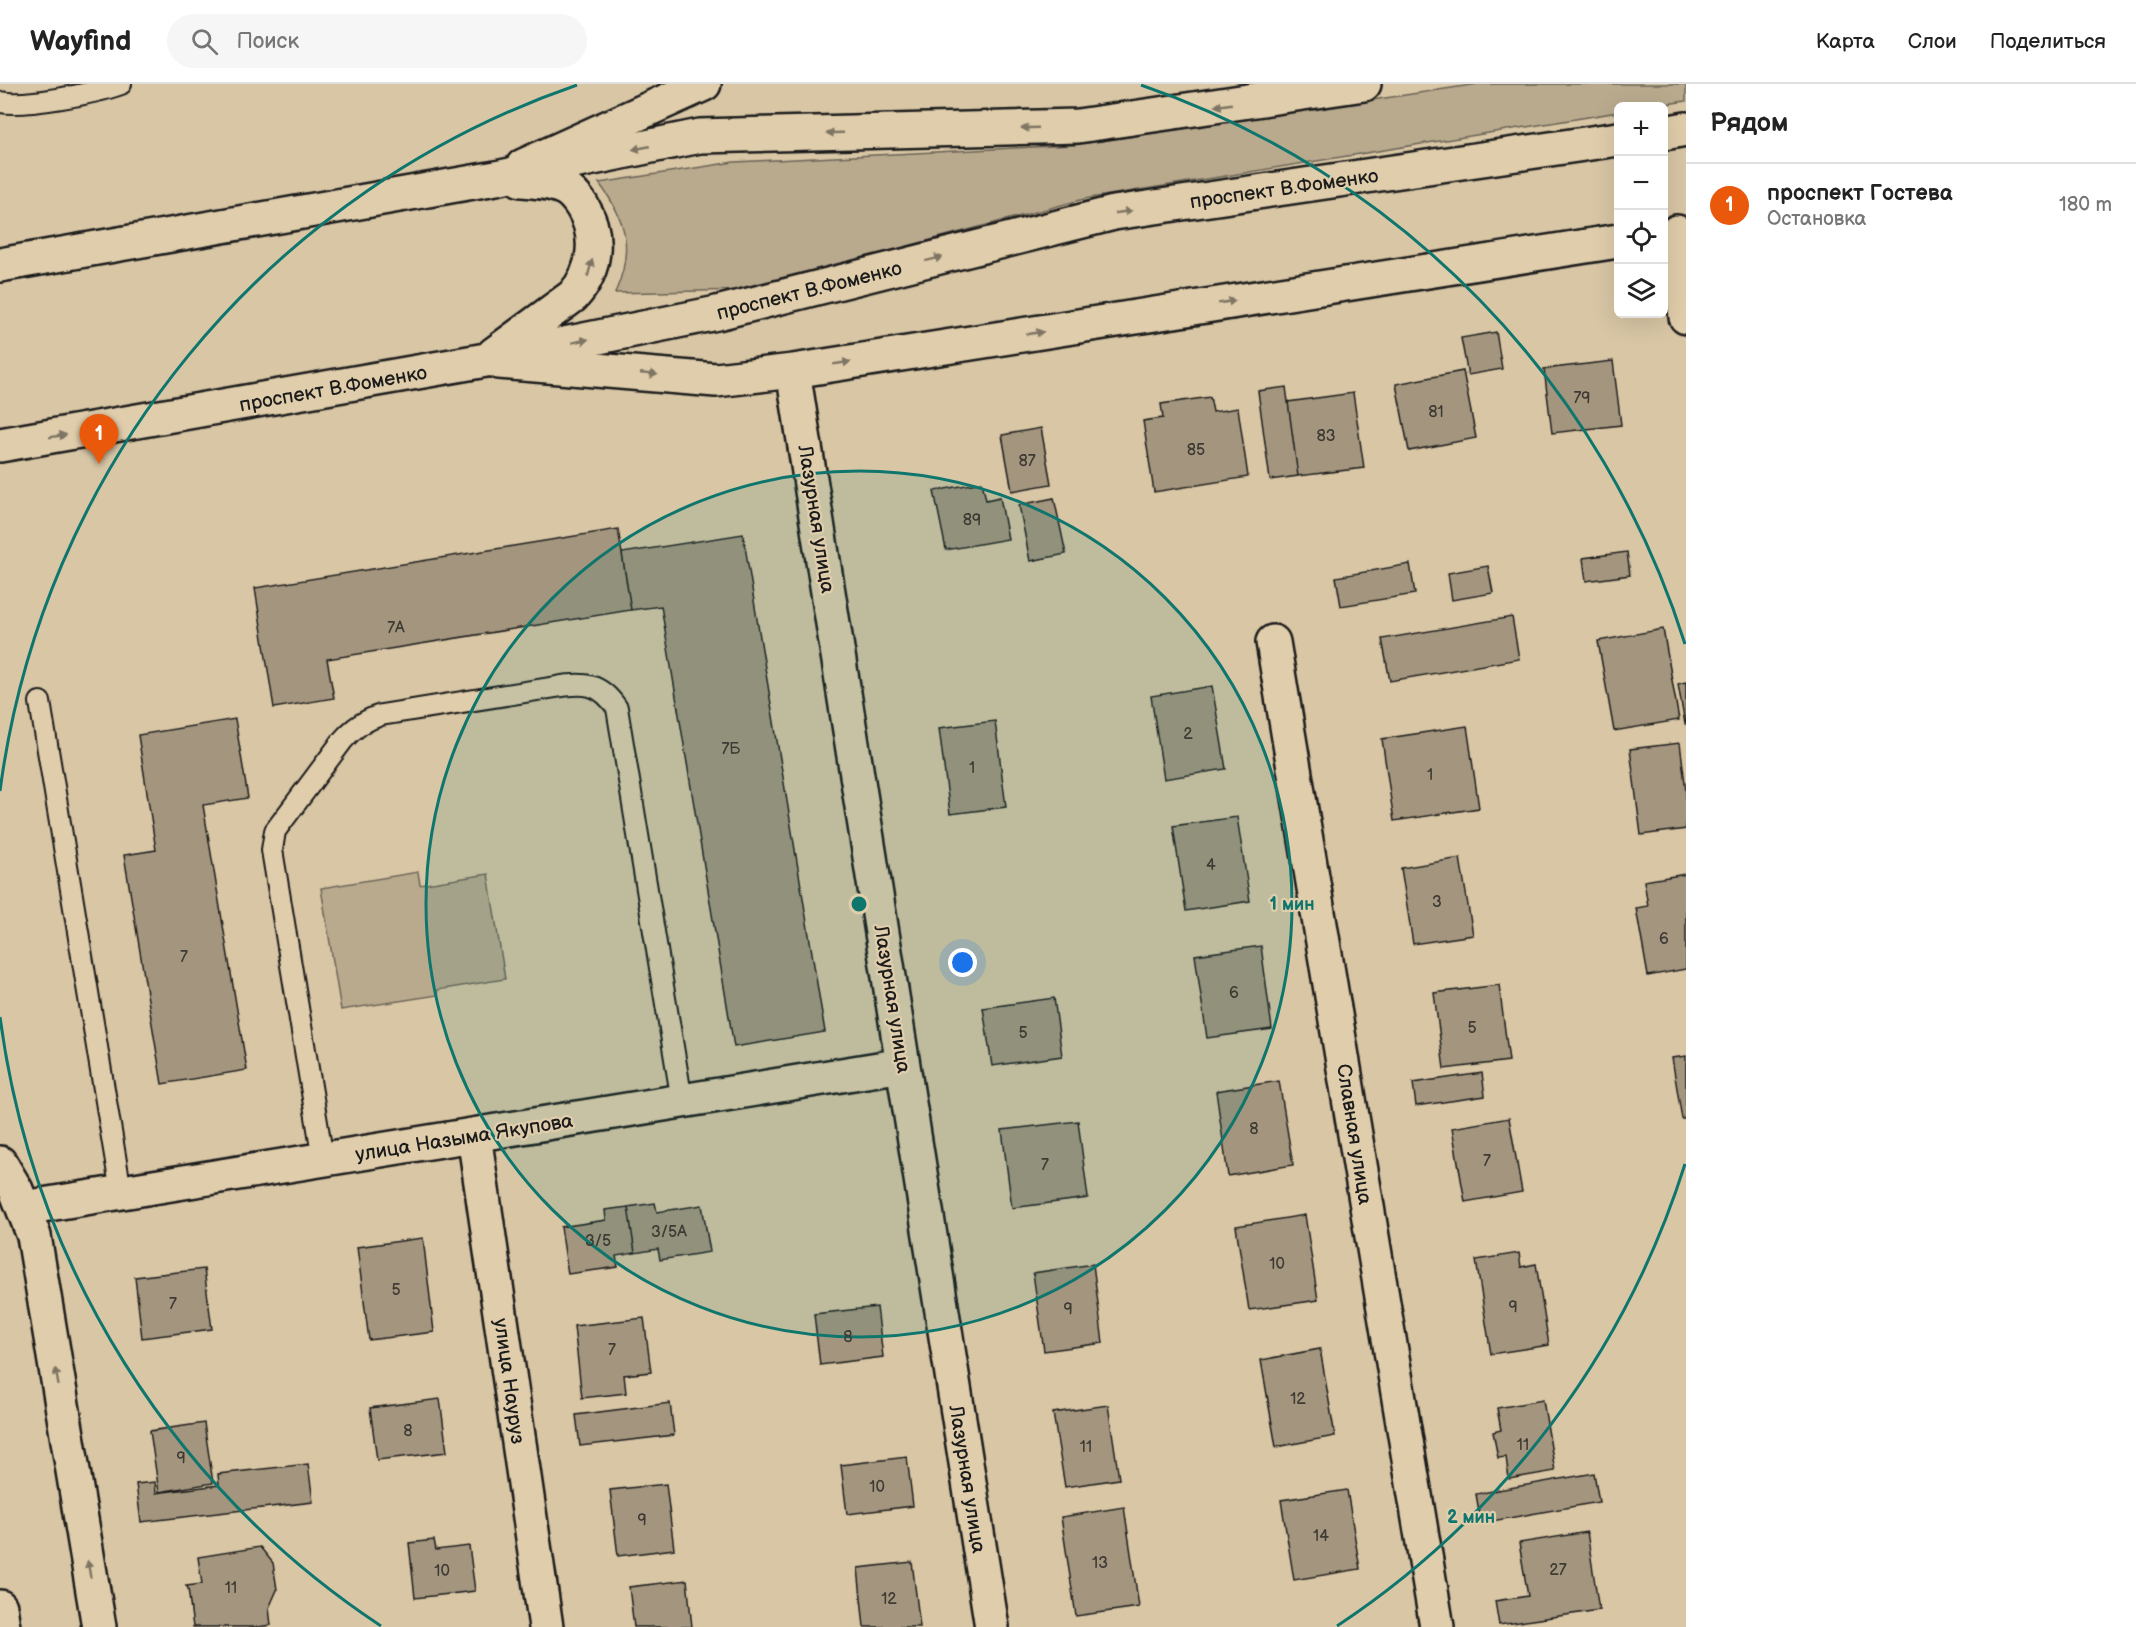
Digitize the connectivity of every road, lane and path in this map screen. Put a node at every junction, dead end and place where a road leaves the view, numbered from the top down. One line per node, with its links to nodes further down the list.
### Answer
1 (122, 84): 4 (lane)
2 (704, 84): 8 (street)
3 (1364, 84): 8 (street, one-way to 8)
4 (0, 102)
5 (1686, 129): 6 (street)
6 (1668, 132)
7 (1614, 140): 13 (street, проспект В.Фоменко, one-way to 7)
8 (496, 178): 11 (street); 13 (street, one-way to 8)
9 (1675, 232): 12 (street)
10 (1614, 242): 14 (street, one-way to 10)
11 (0, 265)
12 (1686, 317)
13 (486, 360): 14 (street, one-way to 14); 15 (street, проспект В.Фоменко, one-way to 13)
14 (793, 371): 18 (street, Лазурная улица)
15 (0, 445)
16 (1273, 642): 30 (street, Славная улица)
17 (40, 702): 23 (lane)
18 (903, 1065): 19 (street, улица Назыма Якупова); 29 (street, Лазурная улица)
19 (682, 1101): 20 (street, улица Назыма Якупова); 21 (lane)
20 (474, 1135): 21 (street, улица Назыма Якупова); 28 (street, улица Науруз)
21 (323, 1159): 23 (street, улица Назыма Якупова)
22 (0, 1163): 24 (street)
23 (121, 1192): 24 (street, улица Назыма Якупова)
24 (24, 1208): 27 (street, one-way to 24)
25 (0, 1607): 26 (street)
26 (3, 1627)
27 (99, 1627)
28 (546, 1627)
29 (992, 1627)
30 (1437, 1627)

